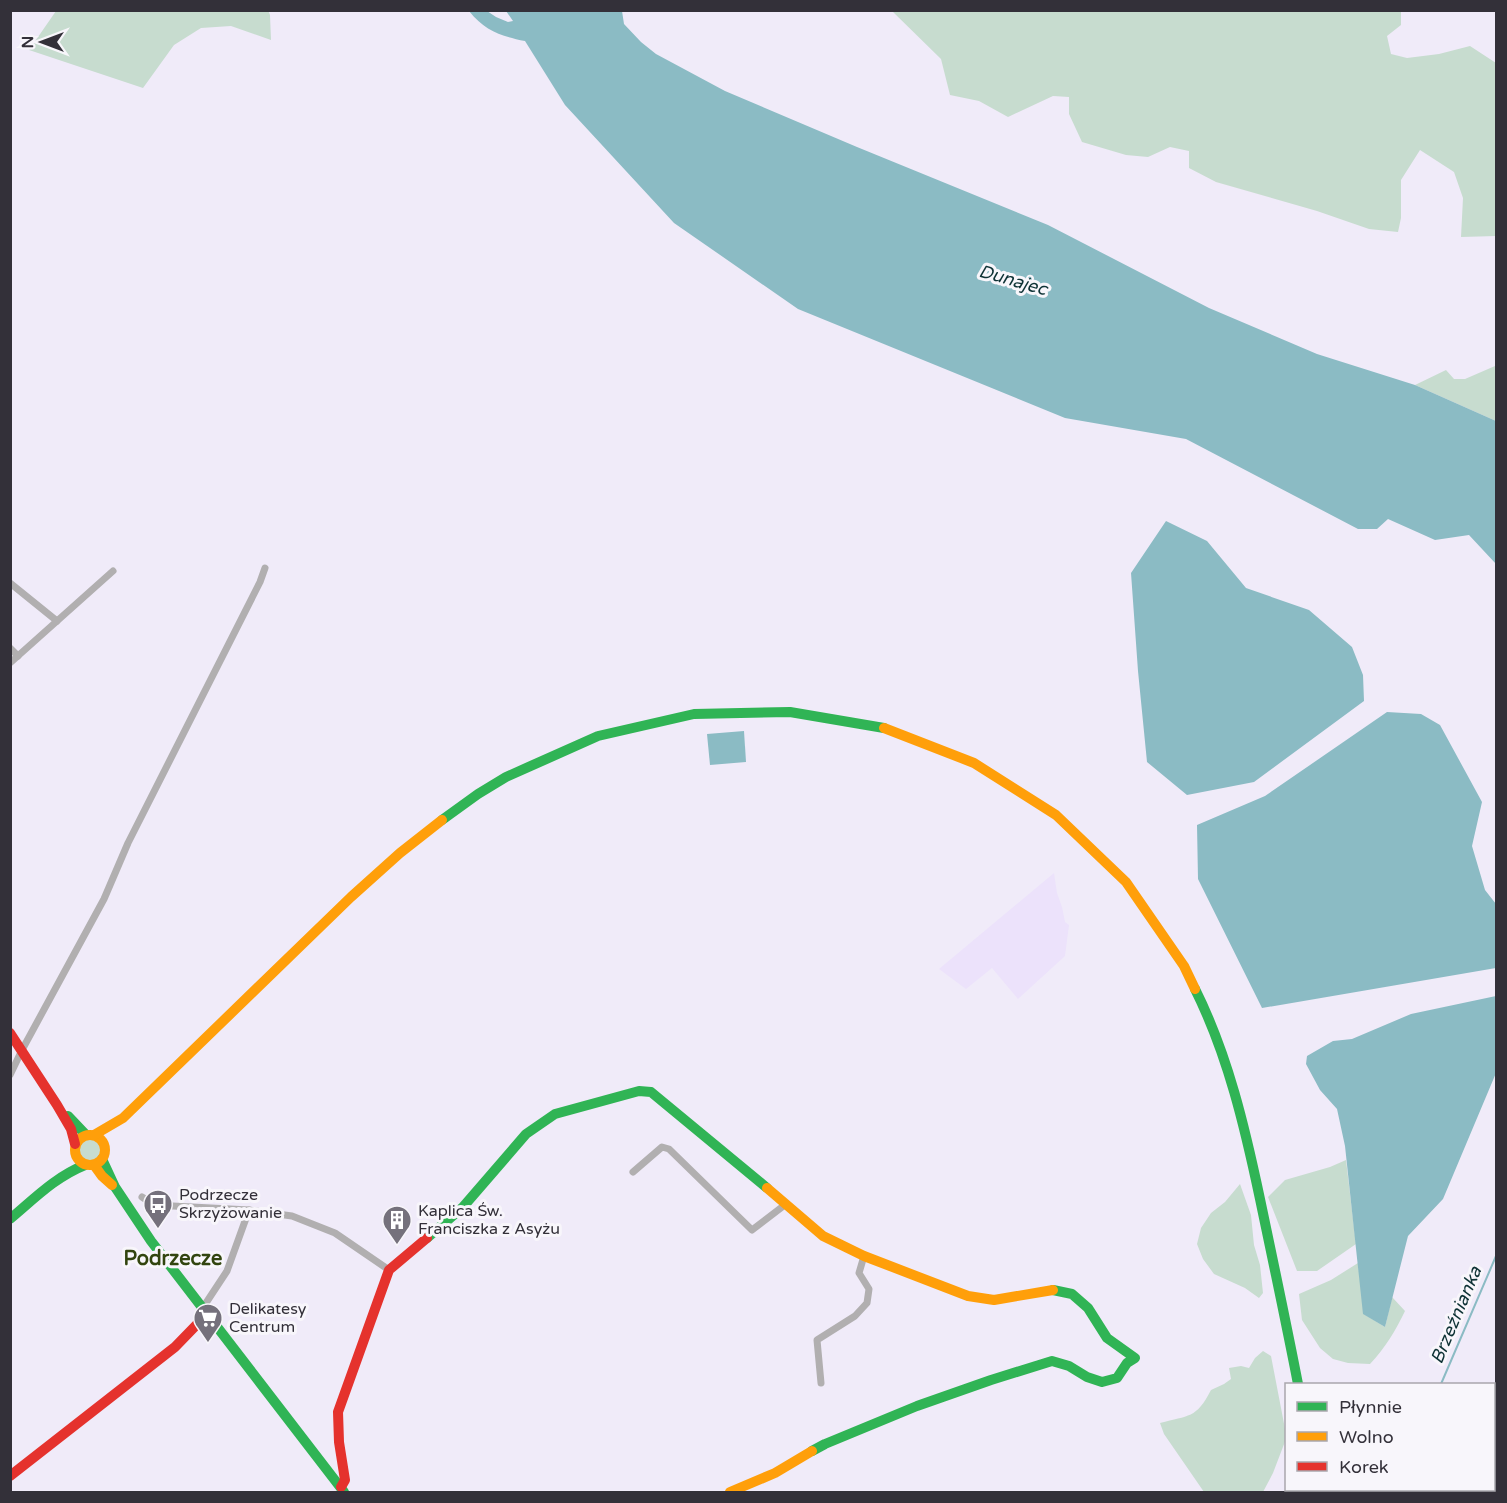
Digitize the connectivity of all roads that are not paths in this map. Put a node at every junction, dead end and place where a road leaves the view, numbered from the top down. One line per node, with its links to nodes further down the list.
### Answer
1 (265, 568): 9 (street)
2 (113, 571): 4 (street)
3 (10, 583): 4 (street)
4 (57, 621): 6 (street)
5 (10, 648): 6 (street)
6 (18, 656): 7 (street)
7 (10, 663)
8 (10, 1033): 9 (street)
9 (22, 1050): 10 (street); 11 (street)
10 (10, 1075)
11 (57, 1105): 13 (street); 15 (street)
12 (123, 1118): 13 (street); 14 (street); 27 (street)
13 (90, 1135): 14 (street); 15 (street)
14 (104, 1145): 16 (street)
15 (75, 1149): 16 (street); 18 (street)
16 (94, 1163): 18 (street); 25 (street)
17 (633, 1172): 20 (street)
18 (55, 1181): 22 (street)
19 (142, 1197): 21 (street)
20 (786, 1204): 23 (street); 24 (street)
21 (249, 1210): 24 (street); 25 (street)
22 (10, 1219)
23 (864, 1256): 26 (street); 30 (street)
24 (389, 1270): 29 (street)
25 (205, 1312): 28 (street); 29 (street)
26 (821, 1383)
27 (1298, 1383)
28 (10, 1476)
29 (342, 1490)
30 (730, 1492)

